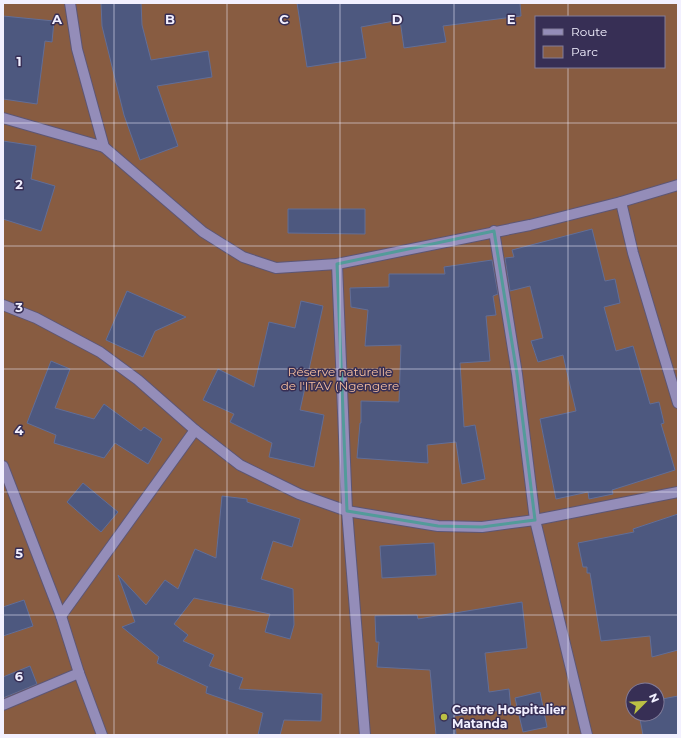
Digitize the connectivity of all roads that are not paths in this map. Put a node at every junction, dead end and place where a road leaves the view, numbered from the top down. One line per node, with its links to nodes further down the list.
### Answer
1 (70, 3): 3 (street)
2 (3, 118): 3 (street)
3 (104, 147): 7 (street)
4 (678, 185): 5 (street)
5 (621, 202): 6 (street); 9 (street)
6 (494, 231): 7 (street); 14 (street)
7 (337, 264): 13 (street)
8 (3, 305): 10 (street)
9 (678, 403)
10 (195, 430): 13 (street); 15 (street)
11 (3, 466): 15 (street)
12 (678, 492): 14 (street)
13 (347, 511): 14 (street); 19 (street)
14 (535, 520): 20 (street)
15 (61, 616): 16 (street)
16 (79, 673): 17 (street); 18 (street)
17 (3, 705)
18 (102, 735)
19 (365, 735)
20 (587, 735)

